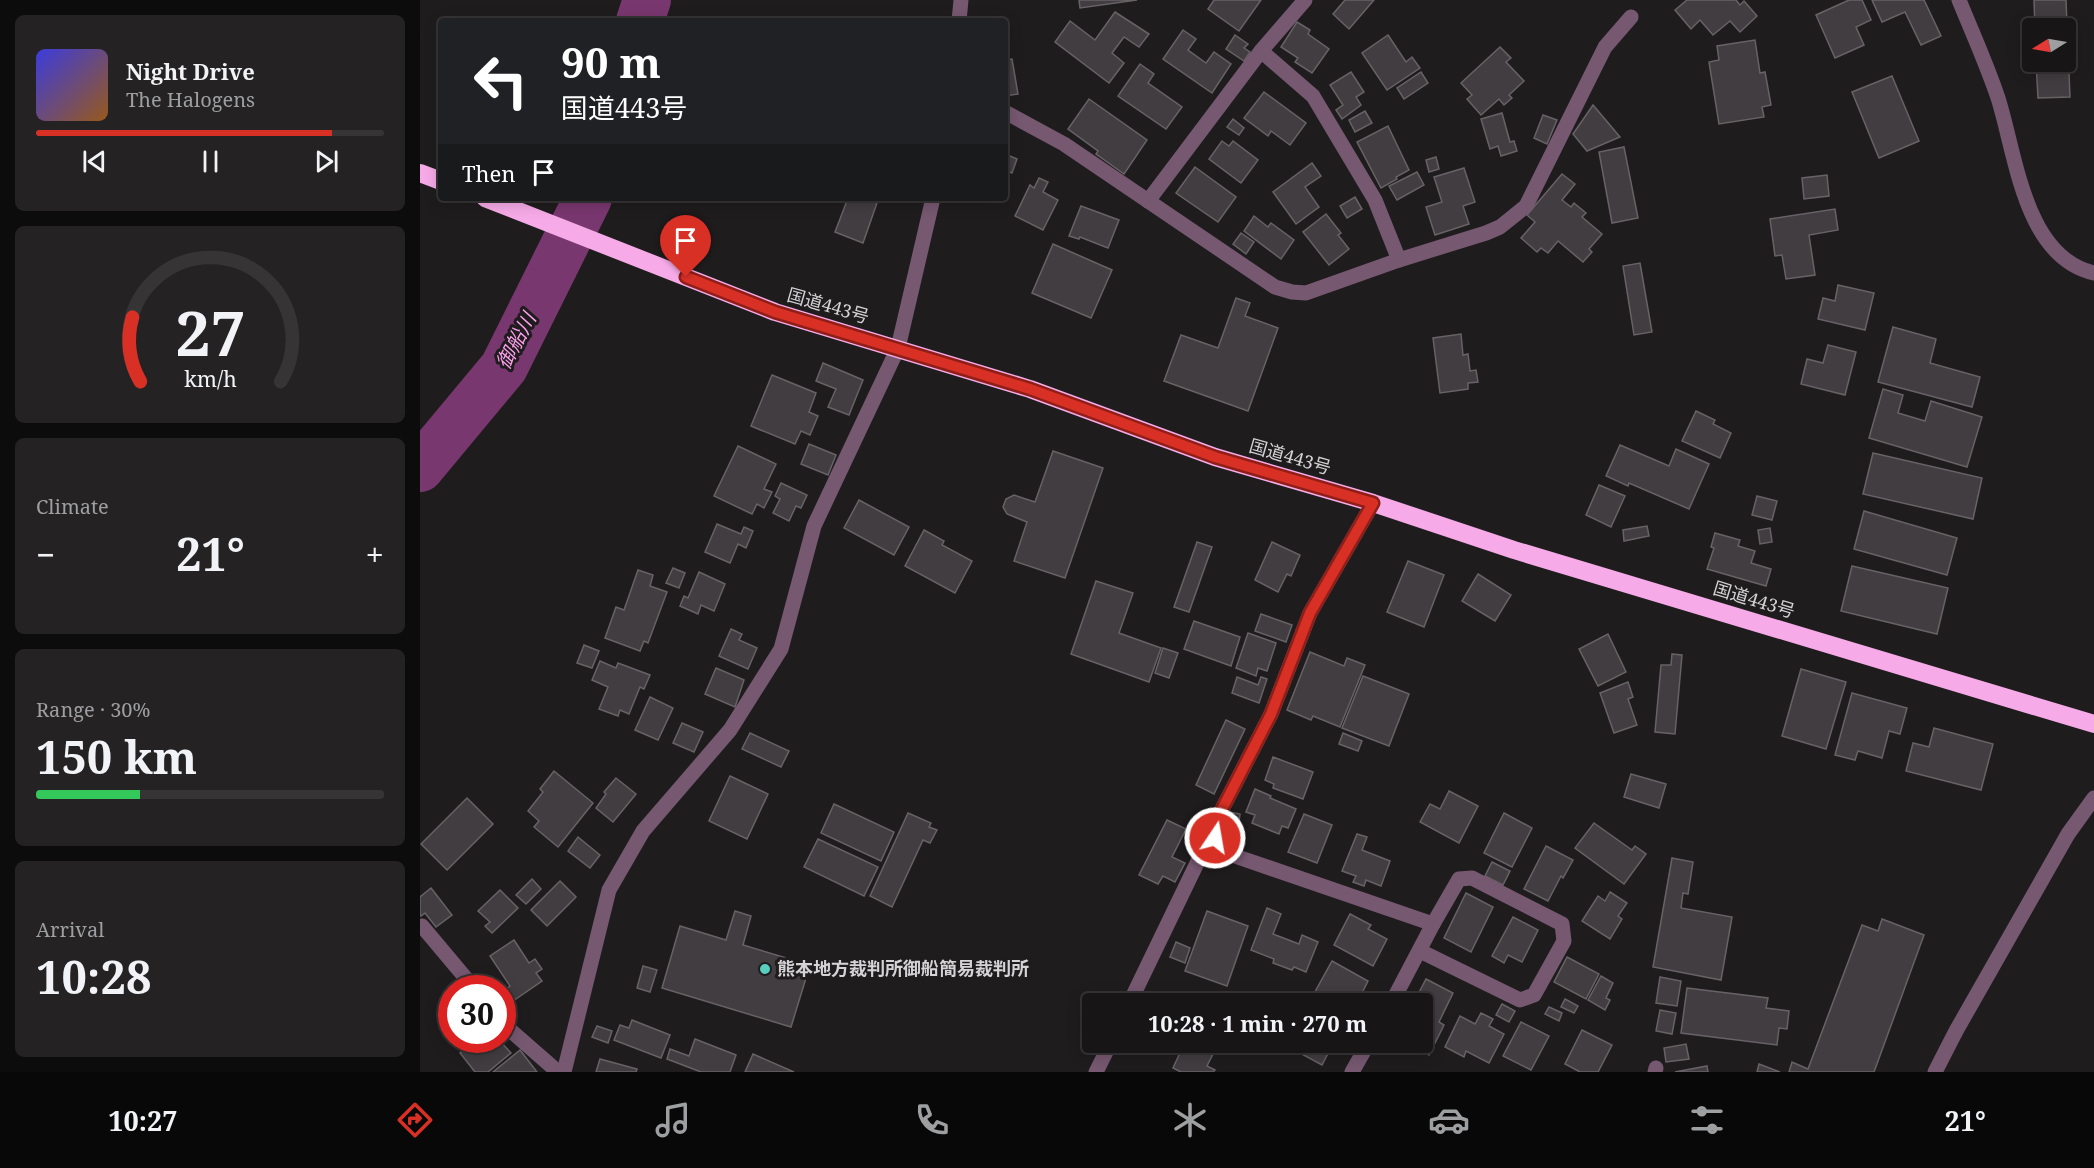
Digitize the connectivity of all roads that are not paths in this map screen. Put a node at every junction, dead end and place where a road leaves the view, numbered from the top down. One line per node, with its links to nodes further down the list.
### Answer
1 (961, 0): 5 (street)
2 (1305, 0): 6 (street)
3 (1959, 0): 14 (street)
4 (1631, 17): 13 (street)
5 (959, 18)
6 (1261, 51): 12 (street); 13 (street)
7 (1008, 114): 12 (street)
8 (420, 173): 9 (highway)
9 (438, 180)
10 (493, 201): 15 (highway, 国道443号)
11 (932, 201): 15 (street)
12 (1148, 201): 13 (street)
13 (1399, 260)
14 (2094, 273)
15 (898, 348): 16 (highway, 国道443号); 30 (street)
16 (1373, 503): 17 (highway, 国道443号); 19 (street)
17 (2094, 724)
18 (2094, 798): 33 (street)
19 (1215, 838): 20 (street); 24 (street)
20 (1433, 924): 22 (street); 22 (street)
21 (422, 926): 23 (street)
22 (1420, 951): 25 (street)
23 (463, 975)
24 (1135, 993)
25 (1397, 993)
26 (516, 1035): 29 (street)
27 (1106, 1053): 31 (street)
28 (1363, 1053): 32 (street)
29 (558, 1072)
30 (564, 1072)
31 (1096, 1072)
32 (1352, 1072)
33 (1935, 1072)

